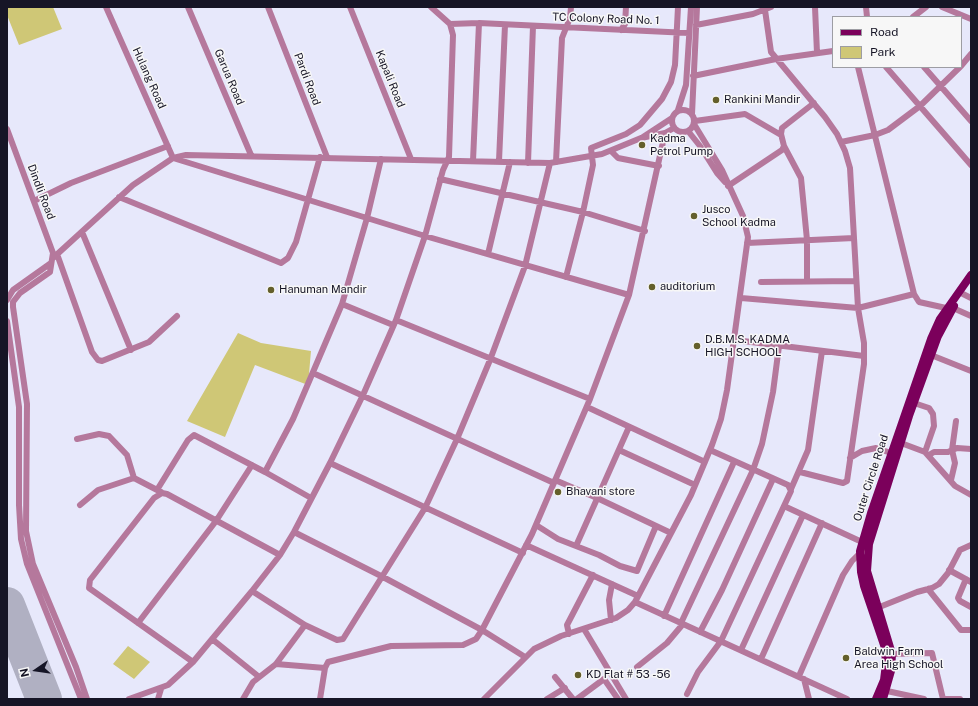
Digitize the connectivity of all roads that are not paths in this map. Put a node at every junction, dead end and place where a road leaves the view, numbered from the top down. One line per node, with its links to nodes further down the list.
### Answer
1 (106, 7): 54 (street, Hulang Road)
2 (188, 7): 57 (street, Garua Road)
3 (268, 7): 59 (street, Pardi Road)
4 (350, 7): 62 (street, Kapali Road)
5 (431, 7): 20 (street)
6 (571, 7): 24 (street)
7 (626, 7): 25 (street)
8 (678, 7): 26 (street)
9 (691, 7): 27 (street)
10 (697, 7): 22 (street)
11 (748, 7): 16 (street)
12 (815, 7): 29 (street)
13 (926, 7): 17 (street)
14 (942, 7): 18 (street)
15 (768, 8): 16 (street); 31 (street)
16 (747, 15): 22 (street)
17 (914, 16)
18 (971, 19)
19 (479, 23): 20 (street, TC Colony Road No. 1); 21 (street, TC Colony Road No. 1); 64 (street)
20 (450, 24): 63 (street)
21 (505, 25): 23 (street, TC Colony Road No. 1); 65 (street)
22 (696, 25): 37 (street)
23 (533, 26): 24 (street, TC Colony Road No. 1); 67 (street)
24 (566, 28): 25 (street, TC Colony Road No. 1); 68 (street)
25 (621, 30): 26 (street, TC Colony Road No. 1)
26 (678, 32): 27 (street, TC Colony Road No. 1); 58 (street)
27 (689, 33): 41 (street)
28 (832, 51): 29 (street)
29 (817, 53): 31 (street)
30 (971, 54): 32 (street)
31 (776, 58): 37 (street); 39 (street)
32 (962, 64)
33 (858, 68): 51 (street)
34 (887, 68): 40 (street)
35 (925, 68): 38 (street)
36 (958, 68): 38 (street)
37 (693, 76): 42 (street)
38 (940, 87): 40 (street); 44 (street)
39 (814, 103): 50 (street); 53 (street)
40 (920, 106): 51 (street); 69 (street)
41 (678, 110): 42 (street); 43 (street)
42 (692, 114): 45 (street)
43 (672, 118): 46 (street); 52 (street)
44 (971, 121)
45 (695, 123): 48 (street); 50 (street); 72 (street)
46 (674, 128): 48 (street); 49 (street)
47 (7, 129): 76 (street, Dindli Road)
48 (688, 132): 72 (street)
49 (665, 133): 52 (street); 70 (street)
50 (781, 135): 55 (street)
51 (875, 135): 53 (street); 95 (street)
52 (641, 138): 56 (street)
53 (841, 142): 83 (street)
54 (168, 146): 60 (street, Hulang Road); 76 (street)
55 (784, 146): 72 (street); 84 (street)
56 (611, 151): 58 (street); 70 (street)
57 (251, 155): 59 (street); 60 (street)
58 (592, 156): 68 (street); 78 (street)
59 (324, 157): 61 (street); 75 (street)
60 (173, 158): 74 (street); 75 (street)
61 (381, 159): 62 (street); 79 (street)
62 (411, 159): 63 (street)
63 (448, 160): 64 (street); 71 (street)
64 (473, 161): 65 (street)
65 (500, 161): 66 (street)
66 (510, 162): 67 (street); 73 (street)
67 (528, 163): 68 (street)
68 (553, 163): 77 (street)
69 (971, 164)
70 (659, 166): 80 (street)
71 (440, 179): 73 (street); 82 (street)
72 (727, 184): 85 (street)
73 (502, 194): 77 (street); 86 (street)
74 (119, 197): 75 (street); 81 (street)
75 (309, 201): 79 (street)
76 (34, 202): 87 (street, Dindli Road)
77 (541, 202): 78 (street); 88 (street)
78 (583, 212): 80 (street); 90 (street)
79 (367, 218): 82 (street); 101 (street)
80 (645, 231): 97 (street)
81 (82, 232): 87 (street); 110 (street)
82 (425, 236): 86 (street); 107 (street)
83 (854, 238): 84 (street); 91 (street)
84 (807, 240): 85 (street); 93 (street)
85 (747, 243): 98 (street)
86 (488, 254): 88 (street)
87 (54, 258): 100 (street); 110 (street, Dindli Road); 206 (street)
88 (525, 266): 90 (street); 114 (street)
89 (971, 275): 103 (main road, Outer Circle Road)
90 (566, 277): 97 (street)
91 (856, 281): 93 (street); 102 (street)
92 (761, 282): 93 (street)
93 (807, 282)
94 (971, 283): 96 (main road, Outer Circle Road)
95 (914, 294): 102 (street); 103 (street)
96 (963, 294): 99 (street); 103 (main road, Outer Circle Road)
97 (629, 295): 118 (street)
98 (740, 298): 102 (street); 108 (street)
99 (971, 298)
100 (7, 300)
101 (342, 304): 107 (street); 116 (street)
102 (858, 308): 113 (street)
103 (950, 308): 105 (street); 112 (main road, Outer Circle Road); 130 (main road, Outer Circle Road)
104 (177, 316): 110 (street, Dindli Road)
105 (971, 316)
106 (7, 321): 205 (street)
107 (395, 323): 114 (street); 117 (street)
108 (735, 340): 109 (street); 128 (street)
109 (778, 346): 111 (street); 137 (street)
110 (131, 350)
111 (822, 351): 113 (street); 139 (street)
112 (931, 355): 115 (street); 119 (main road, Outer Circle Road)
113 (864, 356): 132 (street)
114 (490, 360): 118 (street); 124 (street)
115 (971, 371)
116 (313, 373): 117 (street); 138 (street)
117 (363, 396): 124 (street); 135 (street)
118 (590, 399): 120 (street)
119 (914, 403): 125 (main road, Outer Circle Road); 131 (street)
120 (587, 407): 122 (street); 143 (street)
121 (956, 421): 129 (street)
122 (629, 427): 127 (street); 133 (street)
123 (77, 439): 140 (street)
124 (457, 439): 143 (street); 152 (street)
125 (901, 443): 131 (street); 160 (main road, Outer Circle Road)
126 (971, 449): 129 (street)
127 (619, 450): 144 (street); 149 (street)
128 (710, 450): 133 (street); 134 (street)
129 (952, 450): 131 (street); 142 (street)
130 (891, 453): 132 (street); 160 (main road, Outer Circle Road)
131 (927, 453): 142 (street)
132 (850, 458): 139 (street)
133 (705, 462): 144 (street)
134 (734, 462): 137 (street); 178 (street)
135 (330, 463): 148 (street); 152 (street)
136 (252, 465): 138 (street); 146 (street); 154 (street)
137 (752, 470): 141 (street); 181 (street)
138 (265, 472): 148 (street)
139 (800, 472): 145 (street)
140 (134, 478): 146 (street); 150 (street)
141 (774, 479): 145 (street); 186 (street)
142 (951, 480): 147 (street)
143 (555, 481): 149 (street); 156 (street)
144 (696, 485): 159 (street)
145 (791, 489): 151 (street)
146 (160, 492): 154 (street); 180 (street)
147 (971, 494)
148 (311, 498): 158 (street)
149 (597, 498): 157 (street); 163 (street)
150 (80, 505)
151 (784, 506): 153 (street); 189 (street)
152 (425, 508): 165 (street); 169 (street)
153 (803, 515): 155 (street); 190 (street)
154 (216, 520): 166 (street); 180 (street)
155 (822, 523): 160 (street); 193 (street)
156 (536, 525): 161 (street); 163 (street)
157 (656, 526): 159 (street); 163 (street)
158 (294, 532): 166 (street); 169 (street)
159 (670, 533): 174 (street)
160 (866, 544): 164 (main road, Outer Circle Road); 177 (main road, Outer Circle Road)
161 (526, 545): 165 (street); 168 (street)
162 (971, 545): 167 (street)
163 (576, 546)
164 (860, 552): 200 (street); 219 (main road, Outer Circle Road)
165 (522, 553): 184 (street)
166 (280, 555): 173 (street)
167 (950, 570): 170 (street); 172 (street)
168 (593, 575): 171 (street); 187 (street)
169 (383, 577): 182 (street); 184 (street)
170 (969, 581): 176 (street)
171 (612, 584): 174 (street); 179 (street)
172 (928, 589): 177 (street); 185 (street)
173 (252, 592): 182 (street); 188 (street)
174 (638, 596): 175 (street)
175 (635, 602): 178 (street); 179 (street)
176 (971, 607)
177 (877, 608): 191 (main road, Outer Circle Road)
178 (664, 616): 181 (street)
179 (611, 620): 183 (street)
180 (138, 623): 194 (street)
181 (682, 624): 186 (street); 196 (street)
182 (305, 625): 195 (street)
183 (584, 629): 187 (street); 216 (street)
184 (482, 630): 192 (street); 197 (street)
185 (971, 630)
186 (700, 632): 189 (street)
187 (569, 634): 192 (street)
188 (212, 639): 194 (street); 198 (street)
189 (721, 642): 190 (street); 204 (street)
190 (741, 650): 193 (street)
191 (892, 654): 203 (main road, Outer Circle Road); 222 (street)
192 (525, 657): 211 (street)
193 (761, 659): 200 (street)
194 (192, 662): 202 (street)
195 (276, 664): 197 (street); 198 (street)
196 (637, 666)
197 (325, 668): 210 (street)
198 (258, 676): 209 (street)
199 (555, 677): 201 (street)
200 (801, 678): 217 (street); 218 (street)
201 (565, 688): 212 (street); 213 (street)
202 (161, 689): 207 (street); 208 (street)
203 (887, 691): 220 (main road, Outer Circle Road); 221 (street)
204 (687, 694)
205 (81, 699)
206 (87, 699)
207 (129, 699)
208 (158, 699)
209 (243, 699)
210 (320, 699)
211 (484, 699)
212 (548, 699)
213 (573, 699)
214 (577, 699): 215 (street)
215 (618, 699)
216 (626, 699)
217 (809, 699)
218 (847, 699)
219 (876, 699)
220 (884, 699)
221 (924, 699)
222 (944, 699): 223 (street)
223 (960, 699)

